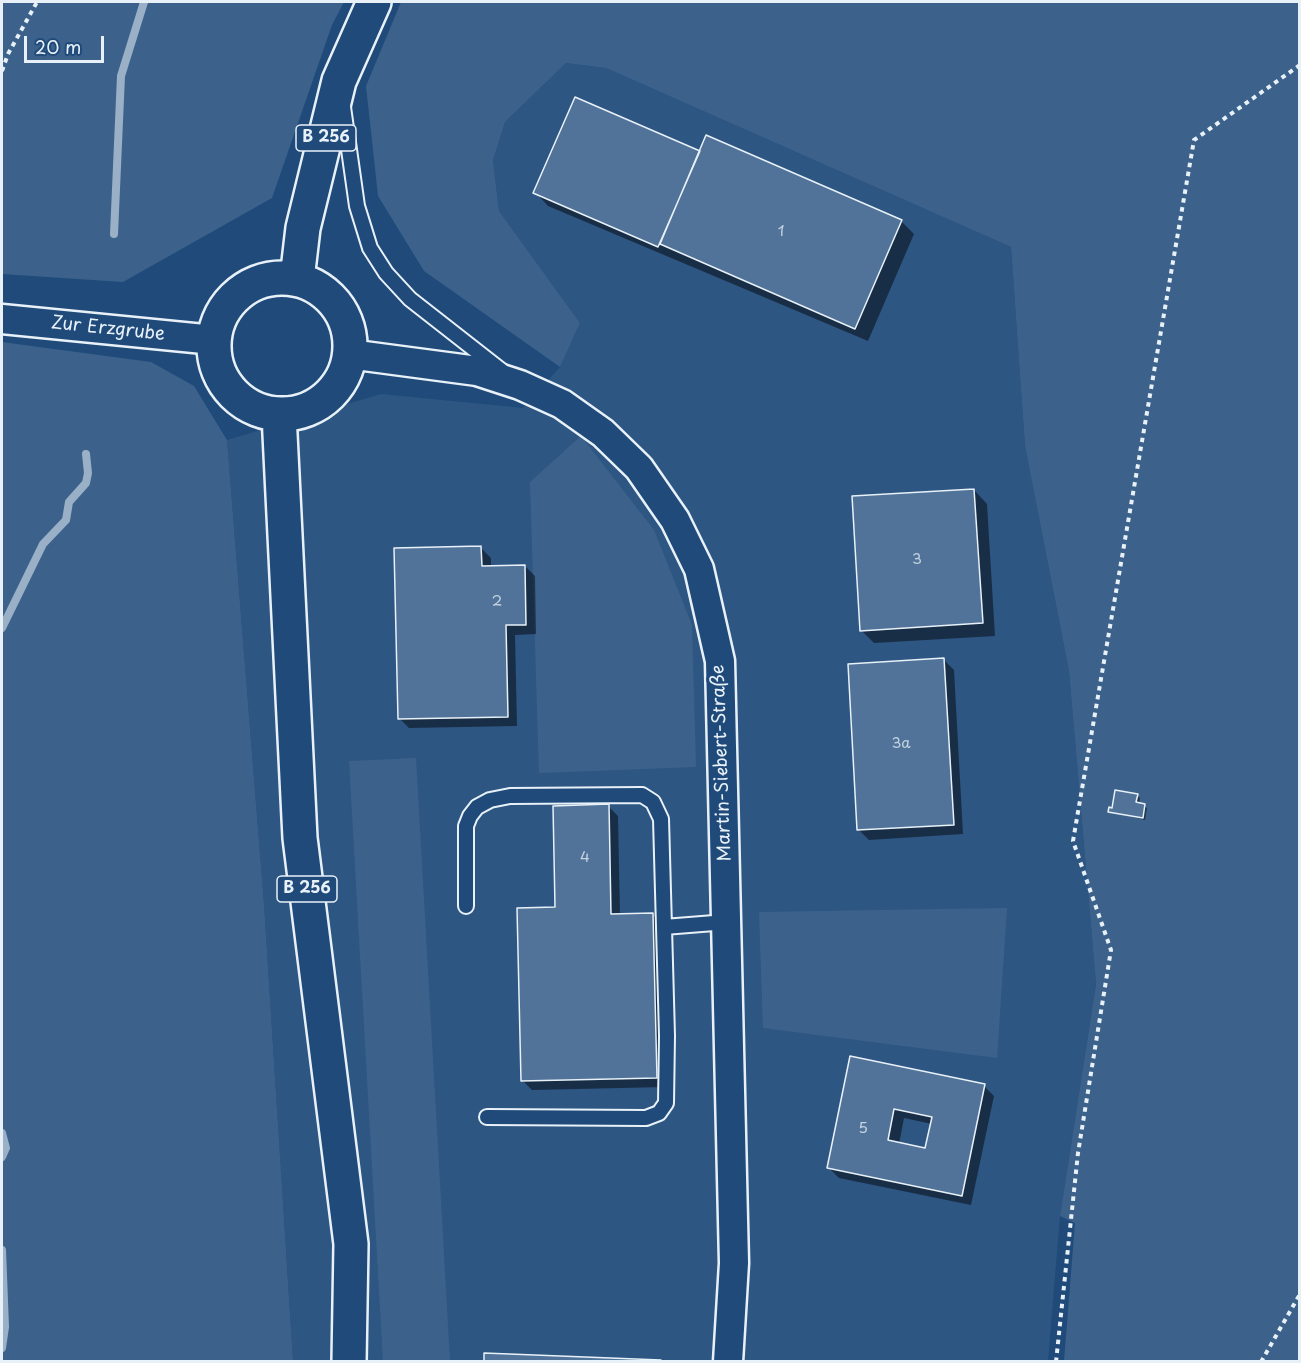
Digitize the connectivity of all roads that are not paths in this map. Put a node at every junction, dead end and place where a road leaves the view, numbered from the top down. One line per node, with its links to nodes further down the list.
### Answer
1 (374, 2): 2 (main road, B 256)
2 (339, 81): 3 (main road, B 256); 7 (lane)
3 (297, 279): 5 (main road); 6 (main road)
4 (2, 319): 5 (street, Zur Erzgrube)
5 (214, 340): 8 (main road)
6 (350, 354): 7 (street, Martin-Siebert-Straße); 8 (main road)
7 (520, 385): 10 (street, Martin-Siebert-Straße)
8 (279, 414): 13 (main road, B 256)
9 (466, 906): 11 (lane)
10 (727, 922): 11 (lane); 14 (street, Martin-Siebert-Straße)
11 (664, 927): 12 (lane)
12 (487, 1117)
13 (349, 1362)
14 (728, 1362)

